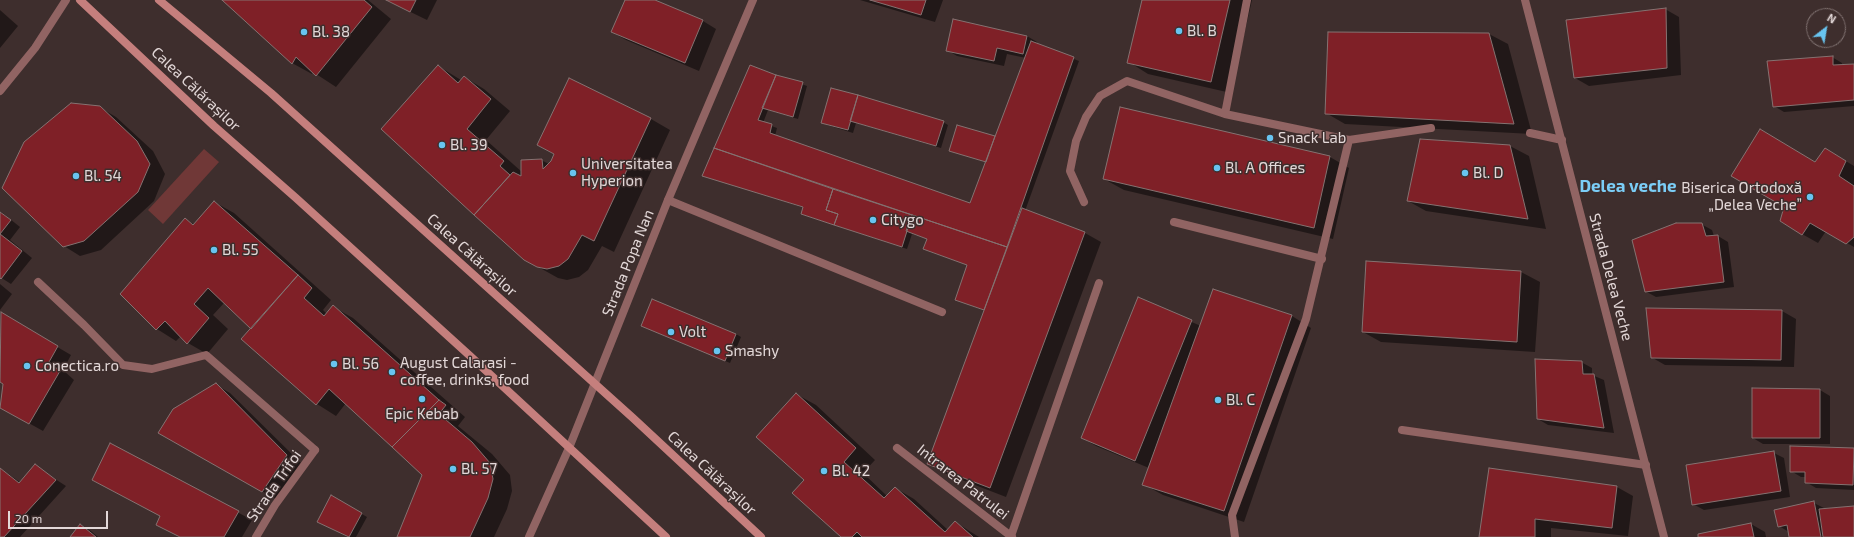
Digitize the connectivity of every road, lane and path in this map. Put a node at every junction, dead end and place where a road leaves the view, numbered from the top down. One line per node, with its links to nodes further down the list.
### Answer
1 (66, 0): 7 (street)
2 (80, 0): 22 (main road, Calea Călărașilor)
3 (159, 0): 20 (main road, Calea Călărașilor)
4 (751, 0): 13 (street, Strada Popa Nan)
5 (1247, 0): 8 (street)
6 (1525, 0): 12 (street, Strada Delea Veche)
7 (0, 91)
8 (1225, 114): 11 (street); 14 (street)
9 (1431, 128): 11 (street)
10 (1530, 133): 12 (street)
11 (1349, 140): 16 (street)
12 (1562, 140): 24 (street, Strada Delea Veche)
13 (668, 200): 19 (street); 20 (street, Strada Popa Nan)
14 (1084, 202)
15 (1174, 222): 16 (street)
16 (1322, 258): 30 (street)
17 (38, 282): 26 (street, Strada Trifoi)
18 (1099, 283): 25 (street)
19 (942, 312)
20 (595, 384): 22 (street, Strada Popa Nan); 29 (main road, Calea Călărașilor)
21 (1402, 430): 24 (street)
22 (569, 448): 27 (street, Strada Popa Nan); 28 (main road, Calea Călărașilor)
23 (897, 448): 25 (street, Intrarea Patrulei)
24 (1646, 465): 31 (street, Strada Delea Veche)
25 (1011, 536)
26 (256, 537)
27 (529, 537)
28 (666, 537)
29 (761, 537)
30 (1235, 537)
31 (1664, 537)

